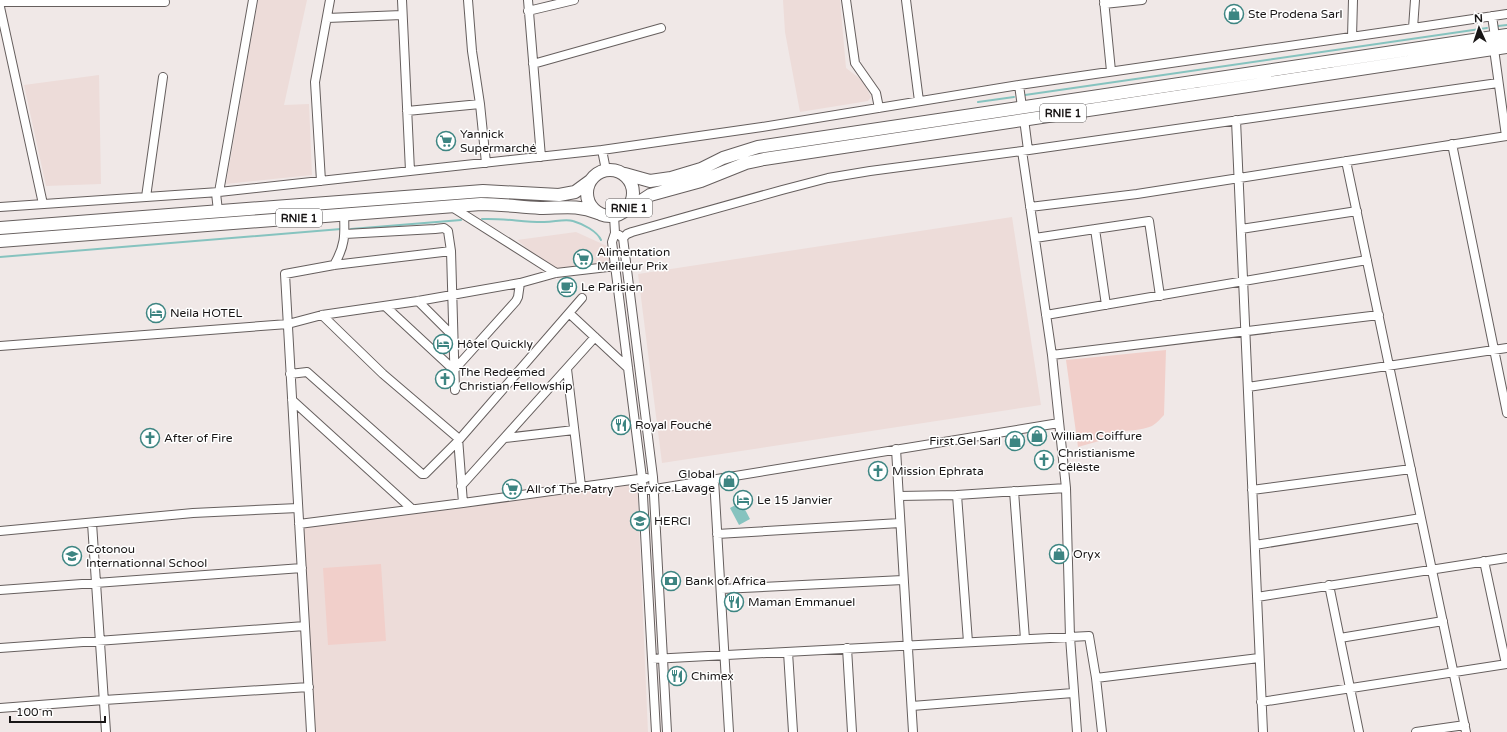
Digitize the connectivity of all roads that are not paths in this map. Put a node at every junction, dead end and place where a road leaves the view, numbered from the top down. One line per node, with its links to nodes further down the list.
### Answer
1 (253, 0): 52 (street)
2 (330, 0): 20 (street)
3 (402, 0): 18 (street)
4 (468, 0): 34 (street)
5 (528, 0): 16 (street)
6 (574, 0): 16 (street)
7 (846, 0): 35 (street)
8 (906, 0): 33 (street)
9 (1142, 0): 14 (street)
10 (1353, 0): 24 (street)
11 (1415, 0): 22 (street)
12 (0, 2): 13 (street)
13 (165, 2)
14 (1104, 2): 29 (street)
15 (0, 7): 54 (street)
16 (528, 11): 28 (street)
17 (1507, 14): 19 (street)
18 (402, 15): 20 (street); 36 (street)
19 (1492, 16): 22 (street); 25 (street)
20 (327, 18): 50 (street)
21 (661, 28): 28 (street)
22 (1413, 28): 24 (street)
23 (1507, 35): 25 (highway, RNIE 1)
24 (1352, 37): 29 (street)
25 (1495, 37): 37 (highway, RNIE 1)
26 (1507, 47): 27 (highway, RNIE 1)
27 (1494, 49): 31 (street); 37 (highway, RNIE 1)
28 (533, 64): 43 (street)
29 (1111, 71): 32 (street)
30 (163, 77): 53 (street)
31 (1498, 83): 38 (street); 39 (street)
32 (1019, 85): 33 (street); 37 (street)
33 (918, 101): 35 (street)
34 (480, 104): 36 (street); 45 (street)
35 (879, 108): 41 (street)
36 (407, 111): 47 (street)
37 (1023, 113): 42 (street); 48 (highway, RNIE 1); 58 (highway, RNIE 1)
38 (1236, 120): 42 (street); 49 (street)
39 (1506, 136): 40 (street)
40 (1452, 144): 44 (street); 96 (street)
41 (602, 150): 43 (street); 46 (street)
42 (1025, 151): 57 (street); 69 (street)
43 (541, 157): 45 (street)
44 (1346, 161): 49 (street); 60 (street)
45 (486, 163): 47 (street)
46 (606, 170): 48 (highway, RNIE 1); 51 (highway, RNIE 1)
47 (410, 171): 50 (street)
48 (625, 174): 58 (highway, RNIE 1)
49 (1239, 177): 57 (street); 66 (street)
50 (322, 181): 52 (street)
51 (590, 182): 59 (highway, RNIE 1); 61 (highway, RNIE 1)
52 (218, 192): 53 (street); 59 (street)
53 (146, 197): 54 (street)
54 (43, 204): 56 (street)
55 (451, 206): 61 (highway, RNIE 1); 62 (highway, RNIE 1); 77 (street)
56 (0, 207)
57 (1030, 207): 70 (street)
58 (627, 210): 63 (highway, RNIE 1)
59 (218, 211): 64 (highway, RNIE 1)
60 (1357, 211): 66 (street); 73 (street)
61 (598, 213): 63 (highway, RNIE 1)
62 (344, 214): 68 (street); 71 (highway, RNIE 1)
63 (614, 216): 67 (street)
64 (0, 228)
65 (1095, 229): 70 (street); 81 (street); 84 (street)
66 (1241, 229): 78 (street)
67 (615, 233): 69 (street); 76 (street)
68 (345, 234): 72 (street); 74 (street)
69 (623, 238): 75 (street)
70 (1035, 238): 88 (street)
71 (0, 241)
72 (451, 251): 74 (street); 80 (street)
73 (1367, 260): 78 (street); 89 (street)
74 (334, 265): 90 (street)
75 (625, 265): 76 (street); 113 (street)
76 (615, 266): 77 (street); 99 (street)
77 (556, 273): 79 (street)
78 (1243, 282): 81 (street); 91 (street)
79 (520, 283): 80 (street); 101 (street)
80 (451, 295): 83 (street); 92 (street)
81 (1160, 296): 84 (street)
82 (582, 298): 86 (street)
83 (418, 302): 85 (street); 92 (street)
84 (1106, 305): 88 (street)
85 (385, 306): 87 (street); 101 (street)
86 (570, 313): 93 (street); 110 (street)
87 (322, 315): 90 (street); 110 (street)
88 (1046, 315): 97 (street)
89 (1379, 316): 91 (street); 98 (street)
90 (288, 324): 94 (street); 102 (street)
91 (1245, 333): 97 (street); 103 (street)
92 (453, 336): 101 (street)
93 (595, 337): 99 (street); 100 (street)
94 (0, 346)
95 (1507, 348): 96 (street)
96 (1494, 350): 98 (street); 106 (street)
97 (1052, 355): 107 (street)
98 (1389, 366): 103 (street); 112 (street)
99 (628, 368): 114 (street)
100 (567, 369): 108 (street); 109 (street)
101 (454, 370): 104 (street)
102 (290, 374): 105 (street); 110 (street)
103 (1248, 387): 120 (street)
104 (455, 390)
105 (292, 400): 126 (street); 127 (street)
106 (1507, 413)
107 (1059, 423): 111 (street); 118 (street)
108 (574, 430): 109 (street); 117 (street)
109 (505, 438): 116 (street)
110 (458, 441): 116 (street)
111 (896, 449): 115 (street); 124 (street)
112 (1411, 470): 120 (street); 128 (street)
113 (653, 477): 114 (street); 119 (street)
114 (642, 478): 117 (street); 121 (street)
115 (714, 479): 119 (street); 133 (street)
116 (461, 486): 125 (street)
117 (581, 486): 125 (street)
118 (1066, 488): 122 (street); 147 (street)
119 (653, 489): 121 (street); 157 (street)
120 (1252, 490): 134 (street)
121 (643, 491): 159 (street)
122 (1014, 491): 123 (street); 149 (street)
123 (957, 494): 124 (street); 151 (street)
124 (899, 496): 130 (street)
125 (463, 503): 127 (street)
126 (298, 508): 129 (street); 131 (street)
127 (412, 509): 131 (street)
128 (1421, 518): 134 (street); 138 (street)
129 (92, 523): 132 (street); 140 (street)
130 (900, 523): 133 (street); 139 (street)
131 (299, 524): 137 (street)
132 (0, 531)
133 (717, 534): 142 (street)
134 (1254, 544): 144 (street)
135 (1507, 558): 136 (street)
136 (1484, 561): 138 (street); 160 (street)
137 (302, 568): 140 (street); 146 (street)
138 (1432, 569): 141 (street); 145 (street)
139 (903, 580): 142 (street); 152 (street)
140 (95, 583): 143 (street); 150 (street)
141 (1330, 585): 144 (street); 148 (street)
142 (721, 589): 156 (street)
143 (0, 590)
144 (1257, 597): 158 (street)
145 (1443, 621): 148 (street); 161 (street)
146 (305, 626): 150 (street); 163 (street)
147 (1070, 637): 149 (street); 162 (street); 165 (street)
148 (1340, 638): 164 (street)
149 (1025, 639): 151 (street)
150 (99, 640): 153 (street); 166 (street)
151 (968, 642): 152 (street)
152 (907, 645): 154 (street); 168 (street)
153 (0, 648)
154 (847, 648): 155 (street); 177 (street)
155 (788, 652): 156 (street); 176 (street)
156 (724, 655): 157 (street); 175 (street)
157 (663, 658): 159 (street); 174 (street)
158 (1259, 658): 162 (street); 167 (street)
159 (652, 659): 173 (street)
160 (1507, 664): 161 (street)
161 (1454, 673): 164 (street); 170 (street)
162 (1096, 678): 180 (street)
163 (309, 687): 166 (street); 172 (street)
164 (1350, 689): 167 (street); 182 (street)
165 (1073, 693): 168 (street); 179 (street)
166 (104, 700): 169 (street); 171 (street)
167 (1261, 702): 181 (street)
168 (912, 706): 178 (street)
169 (0, 708)
170 (1465, 728): 183 (street)
171 (106, 732)
172 (311, 732)
173 (656, 732)
174 (667, 732)
175 (729, 732)
176 (793, 732)
177 (852, 732)
178 (913, 732)
179 (1076, 732)
180 (1102, 732)
181 (1263, 732)
182 (1359, 732)
183 (1416, 732)

